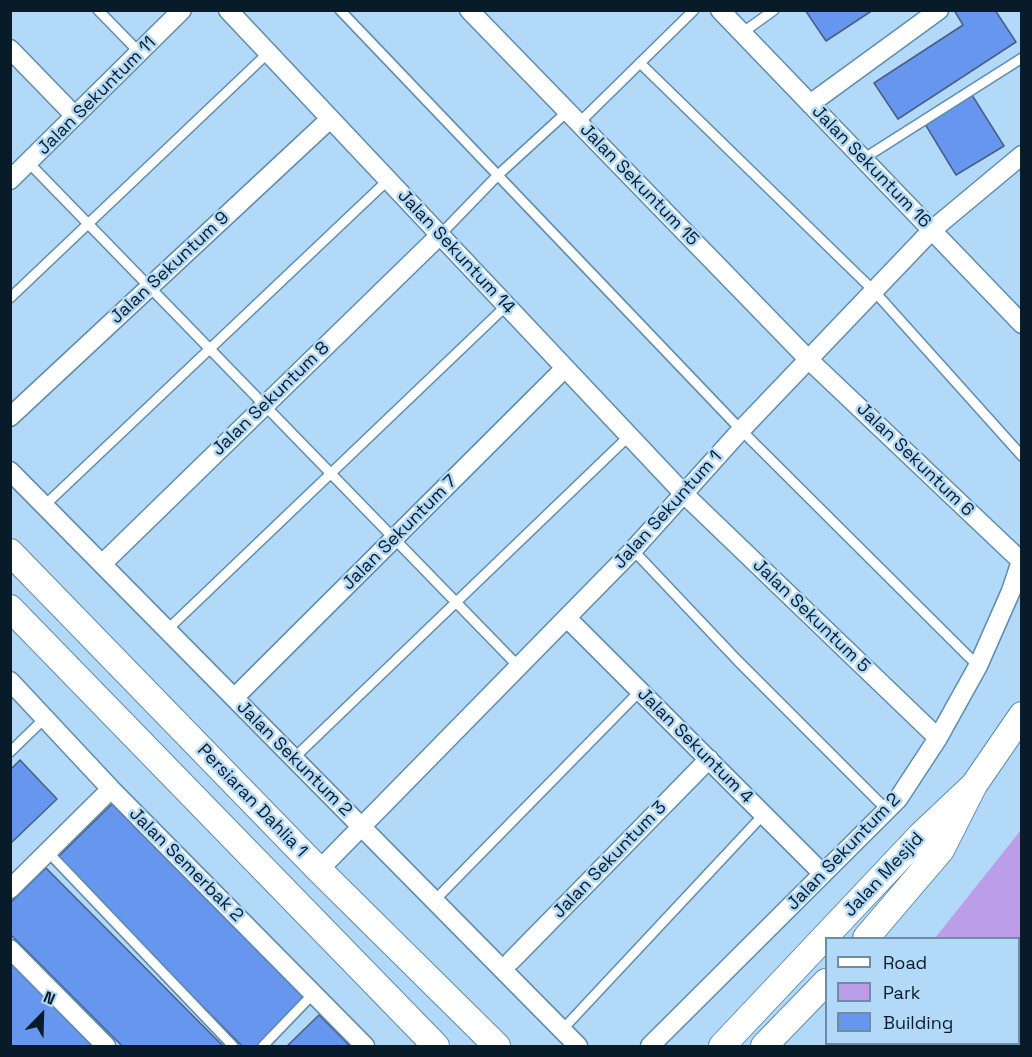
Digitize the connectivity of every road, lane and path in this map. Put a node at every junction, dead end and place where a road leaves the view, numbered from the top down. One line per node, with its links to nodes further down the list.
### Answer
1 (98, 10): 12 (lane)
2 (182, 10): 12 (street, Jalan Sekuntum 11)
3 (340, 10): 23 (lane)
4 (469, 10): 18 (street, Jalan Sekuntum 15)
5 (694, 10): 15 (lane)
6 (720, 10): 10 (street, Jalan Sekuntum 16)
7 (774, 10): 10 (lane)
8 (939, 10): 16 (street)
9 (229, 11): 13 (street, Jalan Sekuntum 14)
10 (742, 33): 16 (street, Jalan Sekuntum 16)
11 (10, 50): 17 (street)
12 (140, 52): 17 (street, Jalan Sekuntum 11)
13 (268, 53): 19 (street, Jalan Sekuntum 14); 26 (lane)
14 (1022, 58): 21 (lane)
15 (640, 63): 18 (lane); 30 (lane)
16 (810, 104): 21 (street, Jalan Sekuntum 16)
17 (75, 116): 22 (street, Jalan Sekuntum 11)
18 (573, 117): 23 (lane); 35 (street, Jalan Sekuntum 15)
19 (330, 119): 25 (street, Jalan Sekuntum 14); 29 (street, Jalan Sekuntum 9)
20 (1022, 155): 27 (street, Jalan Sekuntum 1)
21 (863, 159): 27 (street, Jalan Sekuntum 16)
22 (29, 163): 24 (street, Jalan Sekuntum 11); 26 (lane)
23 (498, 175): 28 (lane); 39 (lane)
24 (11, 179)
25 (388, 180): 28 (street, Jalan Sekuntum 14); 34 (lane)
26 (89, 224): 29 (lane); 31 (lane)
27 (932, 230): 30 (street, Jalan Sekuntum 1); 33 (street, Jalan Sekuntum 16)
28 (440, 236): 32 (street, Jalan Sekuntum 14); 37 (street, Jalan Sekuntum 8)
29 (150, 286): 34 (lane); 38 (street, Jalan Sekuntum 9)
30 (874, 291): 35 (street, Jalan Sekuntum 1); 41 (lane)
31 (10, 298)
32 (506, 306): 36 (street, Jalan Sekuntum 14); 43 (lane)
33 (1022, 324)
34 (210, 349): 37 (lane); 45 (lane)
35 (809, 360): 39 (street, Jalan Sekuntum 1); 49 (street, Jalan Sekuntum 6)
36 (565, 368): 40 (street, Jalan Sekuntum 14); 46 (street, Jalan Sekuntum 7)
37 (265, 405): 43 (lane); 50 (street, Jalan Sekuntum 8)
38 (10, 417)
39 (741, 430): 44 (street, Jalan Sekuntum 1); 56 (lane)
40 (629, 436): 44 (street, Jalan Sekuntum 14); 51 (lane)
41 (1022, 456)
42 (10, 471): 45 (street, Jalan Sekuntum 2)
43 (331, 473): 46 (lane); 54 (lane)
44 (684, 494): 47 (street, Jalan Sekuntum 1); 62 (street, Jalan Sekuntum 5)
45 (45, 506): 50 (street, Jalan Sekuntum 2)
46 (394, 538): 51 (lane); 59 (street, Jalan Sekuntum 7)
47 (633, 550): 53 (street, Jalan Sekuntum 1); 68 (lane)
48 (10, 552): 72 (street, Persiaran Dahlia 1)
49 (1021, 560): 56 (street, Jalan Sekuntum 2)
50 (102, 564): 54 (street, Jalan Sekuntum 2)
51 (456, 602): 55 (lane); 64 (lane)
52 (10, 608): 88 (street)
53 (567, 618): 55 (street, Jalan Sekuntum 1); 58 (street, Jalan Sekuntum 4)
54 (167, 630): 59 (street, Jalan Sekuntum 2)
55 (518, 666): 70 (street, Jalan Sekuntum 1)
56 (978, 666): 62 (street, Jalan Sekuntum 2)
57 (10, 681): 61 (street, Jalan Semerbak 2)
58 (640, 691): 65 (street, Jalan Sekuntum 4); 75 (lane)
59 (234, 698): 64 (street, Jalan Sekuntum 2)
60 (1022, 715): 66 (street, Jalan Mesjid)
61 (45, 718): 63 (lane); 67 (street, Jalan Semerbak 2)
62 (938, 738): 68 (street, Jalan Sekuntum 2)
63 (10, 752)
64 (294, 758): 70 (street, Jalan Sekuntum 2)
65 (709, 759): 69 (street, Jalan Sekuntum 4); 80 (street, Jalan Sekuntum 3)
66 (974, 785): 77 (street, Jalan Mesjid); 78 (street, Jalan Mesjid)
67 (111, 789): 71 (street); 82 (street, Jalan Semerbak 2)
68 (887, 810): 73 (street, Jalan Sekuntum 2)
69 (764, 814): 73 (street, Jalan Sekuntum 4); 83 (lane)
70 (362, 827): 72 (street, Jalan Sekuntum 1); 75 (street, Jalan Sekuntum 2)
71 (48, 852): 74 (street); 85 (lane)
72 (319, 870): 89 (street, Persiaran Dahlia 1)
73 (824, 874): 91 (street, Jalan Sekuntum 2)
74 (10, 890)
75 (434, 901): 83 (street, Jalan Sekuntum 2)
76 (825, 937): 92 (street, Jalan Mesjid)
77 (825, 937)
78 (868, 937)
79 (10, 949): 84 (street)
80 (511, 962)
81 (825, 983): 93 (street)
82 (313, 994): 86 (lane); 87 (street, Jalan Semerbak 2)
83 (562, 1030): 90 (street, Jalan Sekuntum 2)
84 (106, 1047)
85 (233, 1047)
86 (263, 1047)
87 (365, 1047)
88 (436, 1047)
89 (497, 1047)
90 (578, 1047)
91 (650, 1047)
92 (722, 1047)
93 (764, 1047)

